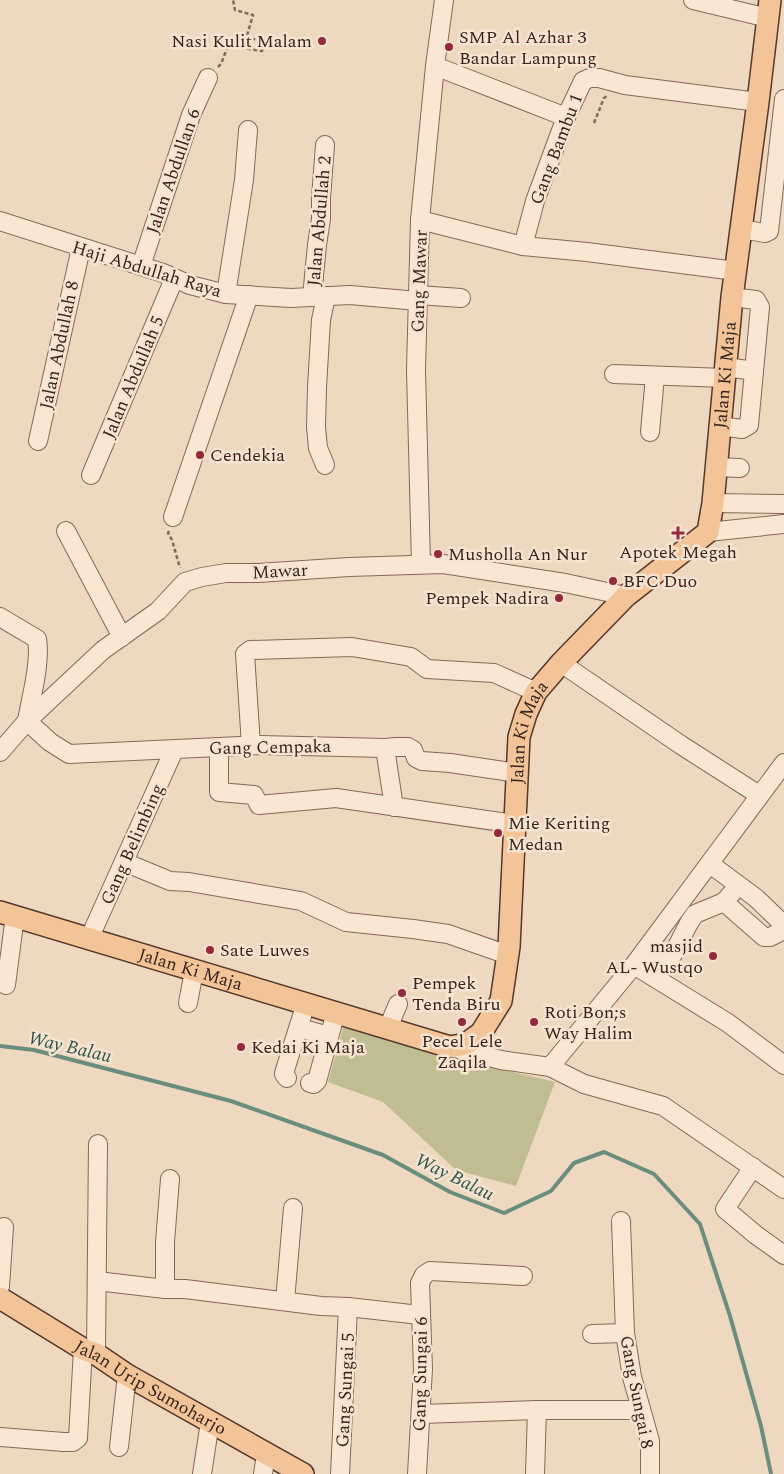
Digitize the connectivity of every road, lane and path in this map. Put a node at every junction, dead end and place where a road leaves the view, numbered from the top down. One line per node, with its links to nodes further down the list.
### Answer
1 (233, 0): 6 (path)
2 (444, 0): 5 (street, Gang Mawar)
3 (694, 0): 4 (street)
4 (769, 9): 9 (main road, Jalan Ki Maja)
5 (435, 66): 10 (street); 16 (street, Gang Mawar)
6 (208, 78): 21 (street, Jalan Abdullan 6)
7 (625, 85): 9 (street, Gang Bambu 1); 10 (street, Gang Bambu 1); 11 (path)
8 (784, 99): 13 (street)
9 (758, 102): 12 (main road, Jalan Ki Maja)
10 (566, 117): 19 (street, Gang Bambu 1)
11 (594, 123)
12 (755, 124): 13 (street); 18 (main road, Jalan Ki Maja)
13 (781, 125): 18 (street)
14 (248, 130): 24 (street)
15 (326, 145): 26 (street, Jalan Abdullah 2)
16 (420, 220): 19 (street); 28 (street, Gang Mawar)
17 (0, 221): 20 (street, Haji Abdullah Raya)
18 (741, 229): 22 (main road, Jalan Ki Maja)
19 (523, 246): 22 (street)
20 (80, 248): 21 (street, Haji Abdullah Raya); 36 (street, Jalan Abdullah 8)
21 (141, 266): 23 (street, Haji Abdullah Raya)
22 (736, 271): 27 (main road, Jalan Ki Maja)
23 (174, 279): 24 (street, Haji Abdullah Raya); 40 (street, Jalan Abdullah 5)
24 (226, 294): 25 (street, Haji Abdullah Raya)
25 (249, 295): 26 (street, Haji Abdullah Raya); 43 (street)
26 (319, 296): 28 (street, Haji Abdullah Raya); 37 (street, Jalan Abdullah 2)
27 (732, 297): 30 (street); 31 (main road, Jalan Ki Maja)
28 (418, 298): 29 (street, Haji Abdullah Raya); 47 (street, Gang Mawar)
29 (461, 298)
30 (754, 371): 31 (street); 34 (street)
31 (725, 372): 33 (street); 34 (main road, Jalan Ki Maja)
32 (614, 374): 33 (street)
33 (655, 376): 35 (street)
34 (720, 426): 38 (main road, Jalan Ki Maja)
35 (650, 432)
36 (38, 441)
37 (326, 465)
38 (716, 467): 39 (street); 41 (main road, Jalan Ki Maja)
39 (740, 468)
40 (91, 474)
41 (713, 503): 42 (street); 46 (main road, Jalan Ki Maja)
42 (784, 504)
43 (173, 517): 48 (path)
44 (784, 524): 46 (street)
45 (66, 531): 51 (street)
46 (708, 532): 49 (main road, Jalan Ki Maja)
47 (421, 564): 48 (street, Mawar); 49 (street, Mawar)
48 (185, 582): 51 (street)
49 (626, 596): 52 (main road, Jalan Ki Maja)
50 (0, 617): 54 (street)
51 (122, 637): 54 (street)
52 (562, 663): 53 (main road, Jalan Ki Maja); 62 (street)
53 (536, 692): 55 (street); 61 (main road, Jalan Ki Maja)
54 (27, 721): 58 (street, Gang Cempaka); 59 (street)
55 (251, 746): 56 (street, Gang Cempaka); 57 (street, Gang Cempaka)
56 (219, 747): 58 (street, Gang Cempaka); 63 (street)
57 (385, 748): 61 (street, Gang Cempaka); 63 (street)
58 (174, 750): 65 (street, Gang Belimbing)
59 (0, 752)
60 (784, 763): 62 (street)
61 (517, 773): 64 (main road, Jalan Ki Maja)
62 (759, 795): 66 (street)
63 (394, 807): 64 (street)
64 (515, 824): 73 (main road, Jalan Ki Maja)
65 (124, 862): 71 (street, Gang Belimbing); 73 (street)
66 (710, 864): 67 (street); 72 (street)
67 (738, 885): 68 (street); 70 (street)
68 (724, 902): 70 (street); 72 (street)
69 (8, 914): 71 (main road, Jalan Ki Maja); 76 (street)
70 (782, 922)
71 (89, 939): 75 (main road, Jalan Ki Maja)
72 (646, 949): 74 (street)
73 (508, 955): 84 (main road, Jalan Ki Maja)
74 (634, 965): 85 (street); 86 (street)
75 (194, 971): 77 (street); 78 (main road, Jalan Ki Maja)
76 (6, 985)
77 (188, 1003)
78 (306, 1003): 80 (main road, Jalan Ki Maja); 81 (street)
79 (398, 1004): 82 (street)
80 (336, 1012): 82 (main road, Jalan Ki Maja); 83 (street)
81 (299, 1028): 83 (street); 87 (street)
82 (388, 1028): 84 (main road, Jalan Ki Maja)
83 (328, 1036): 88 (street)
84 (450, 1046): 86 (street)
85 (784, 1065)
86 (550, 1067): 90 (street)
87 (287, 1078)
88 (310, 1083)
89 (98, 1144): 98 (street)
90 (753, 1168): 92 (street); 96 (street)
91 (170, 1179): 100 (street)
92 (784, 1189)
93 (293, 1208): 102 (street)
94 (621, 1221): 105 (street, Gang Sungai 8)
95 (4, 1227): 99 (street)
96 (784, 1255)
97 (523, 1276): 104 (street, Gang Sungai 6)
98 (97, 1281): 100 (street); 107 (street)
99 (0, 1287)
100 (165, 1289): 102 (street)
101 (0, 1298): 107 (main road, Jalan Urip Sumoharjo)
102 (286, 1302): 103 (street)
103 (348, 1307): 104 (street); 118 (street, Gang Sungai 5)
104 (420, 1315): 111 (street, Gang Sungai 6)
105 (625, 1333): 106 (street); 110 (street, Gang Sungai 8)
106 (592, 1334)
107 (90, 1352): 108 (main road, Jalan Urip Sumoharjo); 113 (street)
108 (127, 1375): 112 (main road, Jalan Urip Sumoharjo); 114 (street)
109 (537, 1410): 110 (street); 111 (street); 120 (street)
110 (641, 1410): 121 (street, Gang Sungai 8)
111 (421, 1414): 119 (street, Gang Sungai 6)
112 (210, 1422): 115 (main road, Jalan Urip Sumoharjo); 116 (street)
113 (0, 1437)
114 (119, 1447)
115 (264, 1464): 117 (main road, Jalan Urip Sumoharjo)
116 (202, 1474)
117 (303, 1474)
118 (340, 1474)
119 (417, 1474)
120 (535, 1474)
121 (650, 1474)

